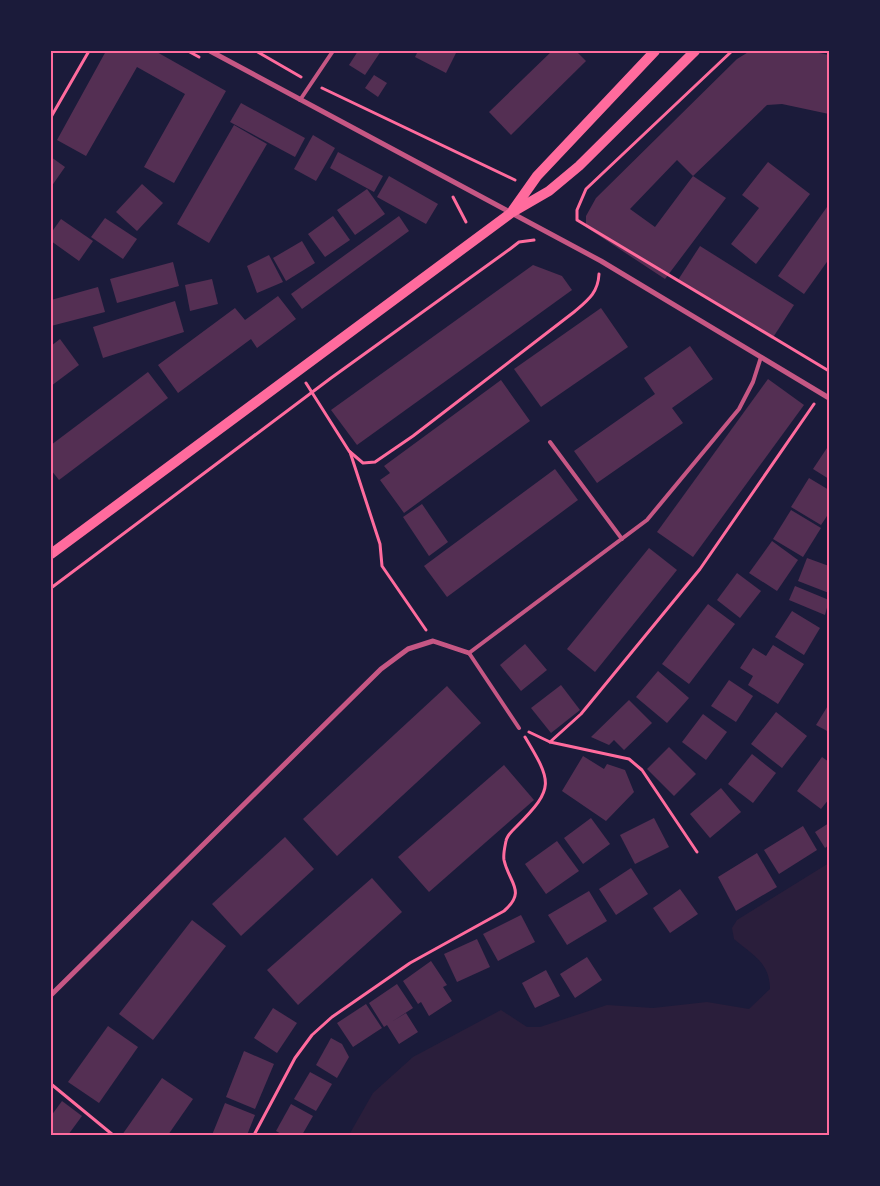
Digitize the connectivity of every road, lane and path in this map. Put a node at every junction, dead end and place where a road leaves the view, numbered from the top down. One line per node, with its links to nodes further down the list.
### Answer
1 (89, 51): 10 (path)
2 (210, 51): 9 (street)
3 (256, 51): 8 (path)
4 (333, 51): 8 (lane)
5 (655, 51): 12 (main road)
6 (695, 51): 12 (main road)
7 (732, 51): 17 (path)
8 (312, 83): 9 (lane); 11 (path)
9 (300, 100): 12 (street)
10 (51, 117)
11 (516, 180)
12 (511, 213): 15 (street); 16 (main road)
13 (541, 243): 18 (path)
14 (606, 274): 22 (path)
15 (761, 357): 19 (street); 23 (lane)
16 (298, 370): 18 (path); 24 (main road)
17 (829, 371)
18 (312, 392): 22 (path); 25 (path)
19 (822, 394): 20 (street); 29 (path)
20 (829, 398)
21 (550, 442): 23 (lane)
22 (350, 452): 26 (path)
23 (622, 539): 27 (lane)
24 (51, 554)
25 (51, 588)
26 (433, 641): 27 (street); 31 (street)
27 (469, 654): 28 (lane)
28 (519, 728): 29 (path); 34 (path)
29 (550, 742): 30 (path)
30 (697, 852)
31 (51, 995)
32 (51, 1084): 33 (path)
33 (112, 1135)
34 (254, 1135)

